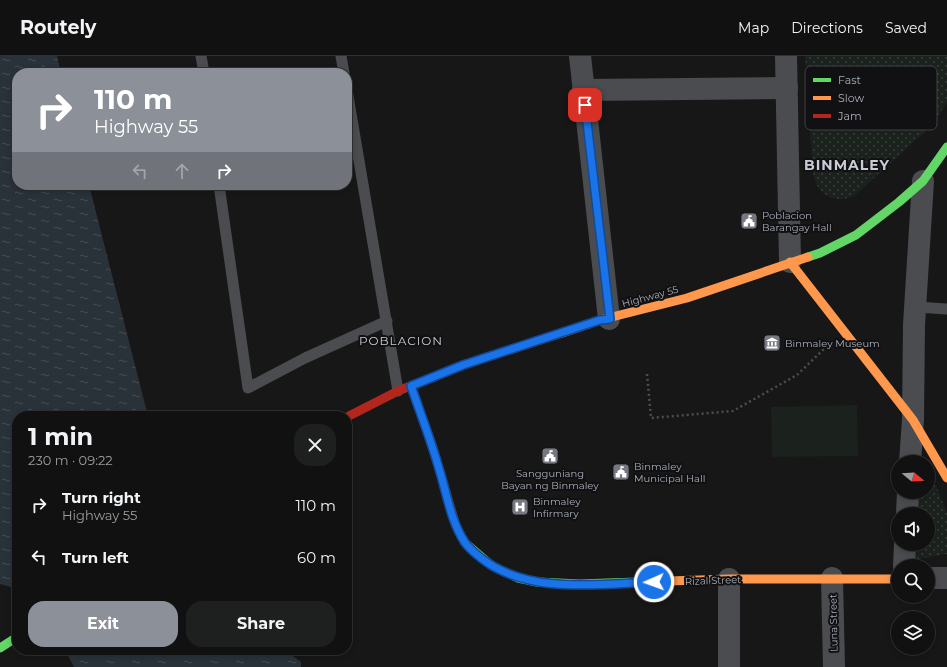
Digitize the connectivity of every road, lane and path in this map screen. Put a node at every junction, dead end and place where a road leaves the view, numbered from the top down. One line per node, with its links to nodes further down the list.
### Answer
1 (201, 56): 5 (lane)
2 (341, 56): 6 (lane)
3 (580, 56): 8 (street)
4 (786, 56): 7 (street)
5 (203, 68)
6 (343, 68)
7 (787, 88): 8 (street); 13 (street)
8 (584, 90): 16 (street)
9 (352, 119): 17 (lane)
10 (947, 147): 11 (main road, Highway 55)
11 (923, 181): 13 (main road, Highway 55); 14 (street)
12 (220, 190): 17 (lane)
13 (790, 262): 16 (main road, Highway 55); 18 (main road)
14 (916, 307): 15 (lane); 23 (street)
15 (947, 309)
16 (610, 319): 20 (main road, Highway 55)
17 (387, 321): 21 (lane)
18 (843, 331): 19 (path); 23 (main road)
19 (647, 374)
20 (411, 386): 21 (main road, Highway 55); 30 (main road, Rizal Street)
21 (398, 391): 22 (main road, Highway 55)
22 (352, 414)
23 (913, 420): 24 (street); 25 (main road)
24 (910, 455)
25 (947, 478)
26 (832, 578): 27 (main road, Rizal Street); 30 (main road, Rizal Street); 34 (street, Luna Street)
27 (891, 578)
28 (935, 578): 29 (street)
29 (947, 578)
30 (729, 579): 33 (street)
31 (12, 640): 32 (main road)
32 (0, 648)
33 (729, 667)
34 (834, 667)

